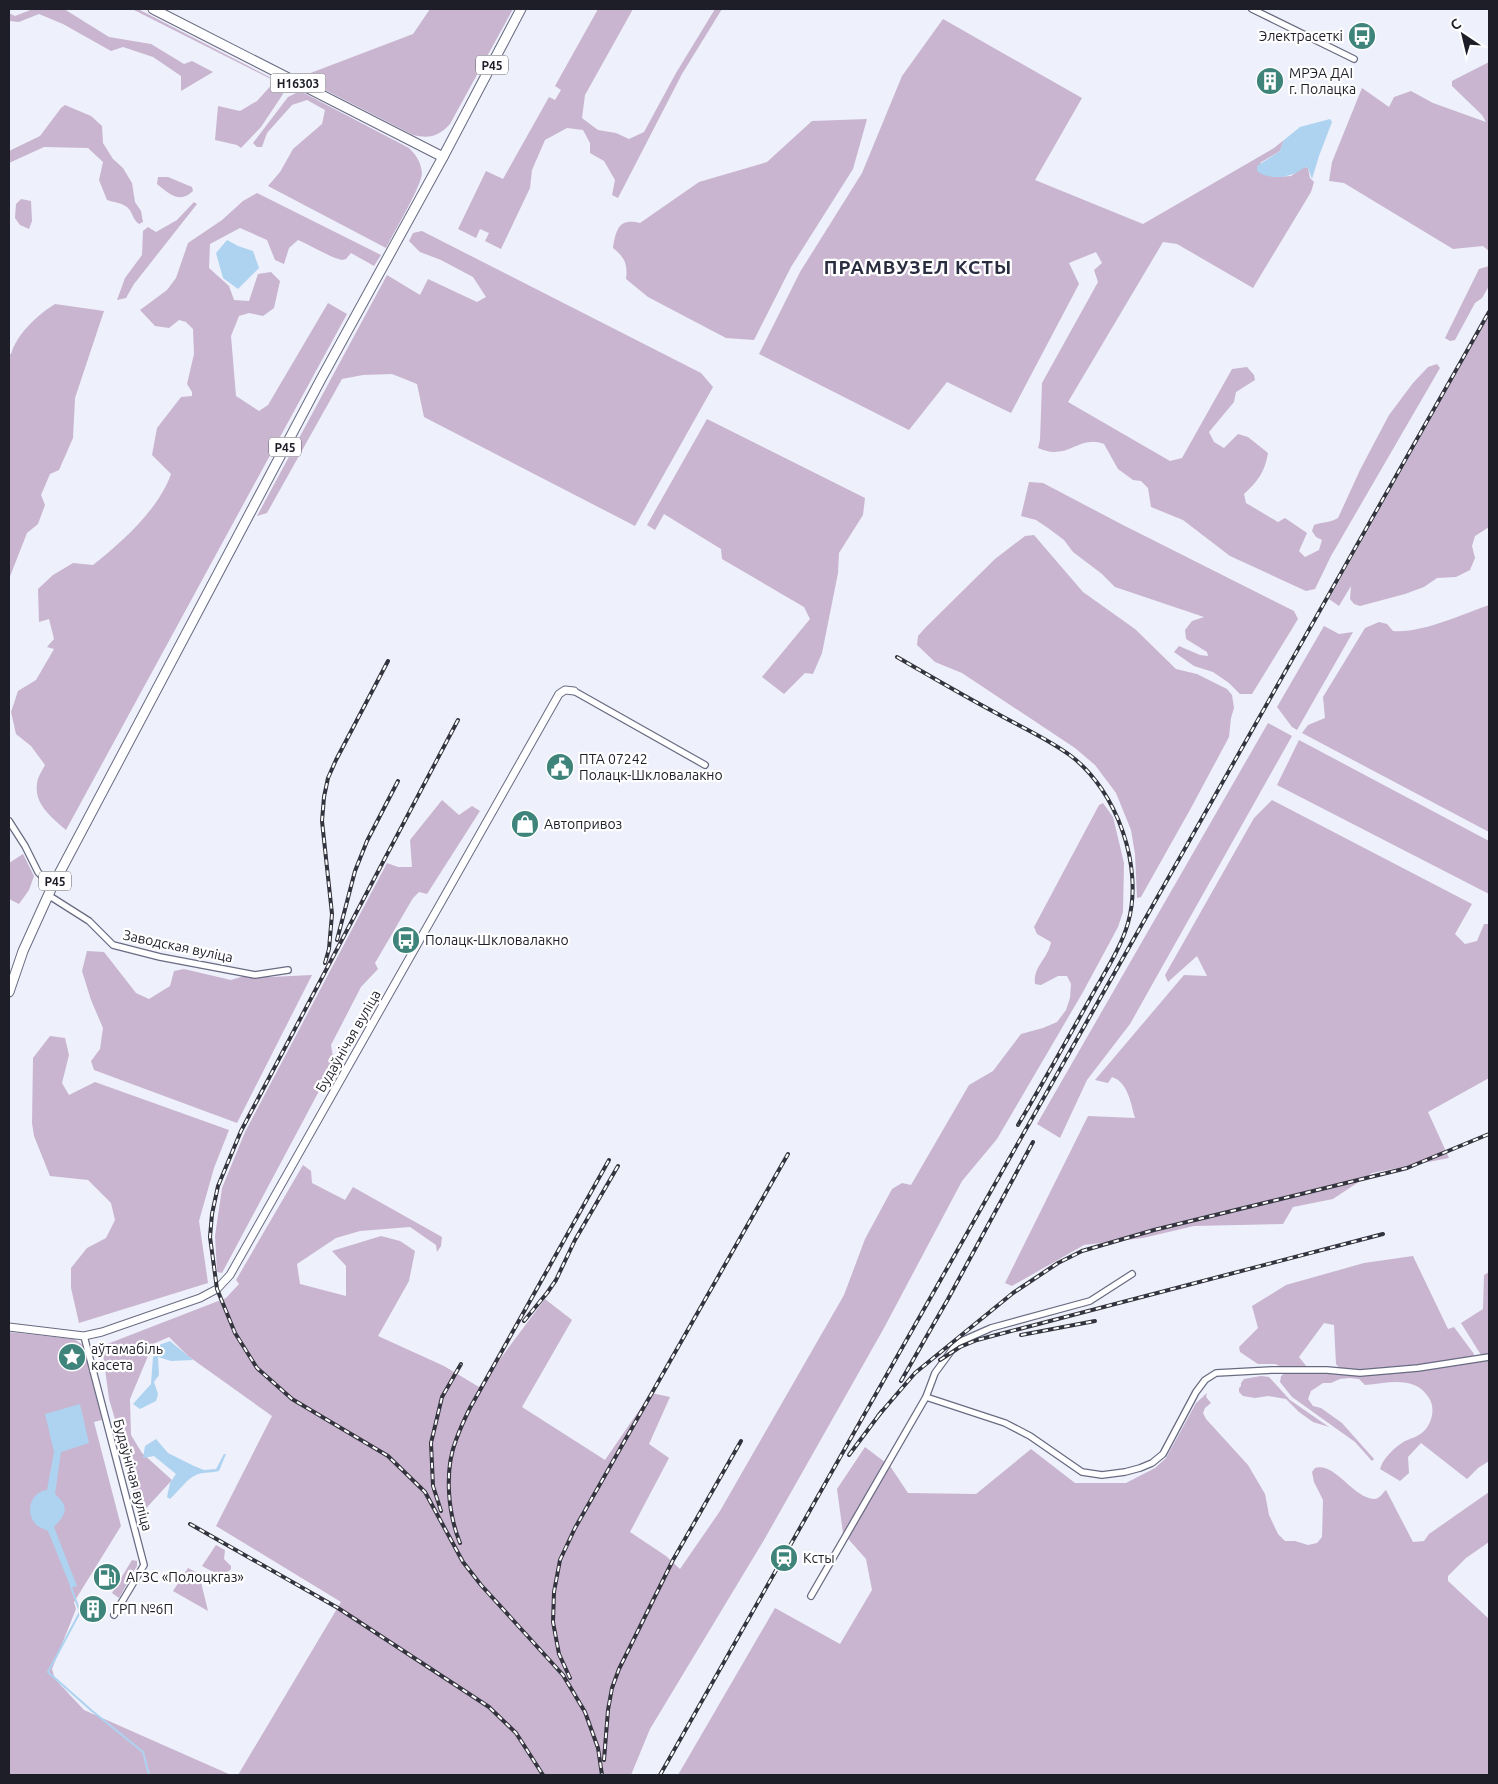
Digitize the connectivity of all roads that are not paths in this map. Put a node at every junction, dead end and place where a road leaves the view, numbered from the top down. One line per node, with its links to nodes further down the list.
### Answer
1 (153, 9): 5 (main road, Н16303)
2 (522, 9): 5 (main road, Р45)
3 (1252, 9): 4 (street)
4 (1354, 59)
5 (443, 157): 9 (main road, Р45)
6 (574, 691): 7 (street); 14 (street, Будаўнічая вуліца)
7 (705, 765)
8 (9, 821): 9 (street, Заводская вуліца)
9 (50, 891): 10 (street, Заводская вуліца); 11 (main road, Р45)
10 (288, 970)
11 (9, 992)
12 (1132, 1274): 16 (street)
13 (9, 1327): 14 (street, Будаўнічая вуліца)
14 (84, 1336): 18 (street, Будаўнічая вуліца)
15 (1489, 1357): 16 (street)
16 (926, 1397): 17 (street)
17 (810, 1596)
18 (114, 1615)

